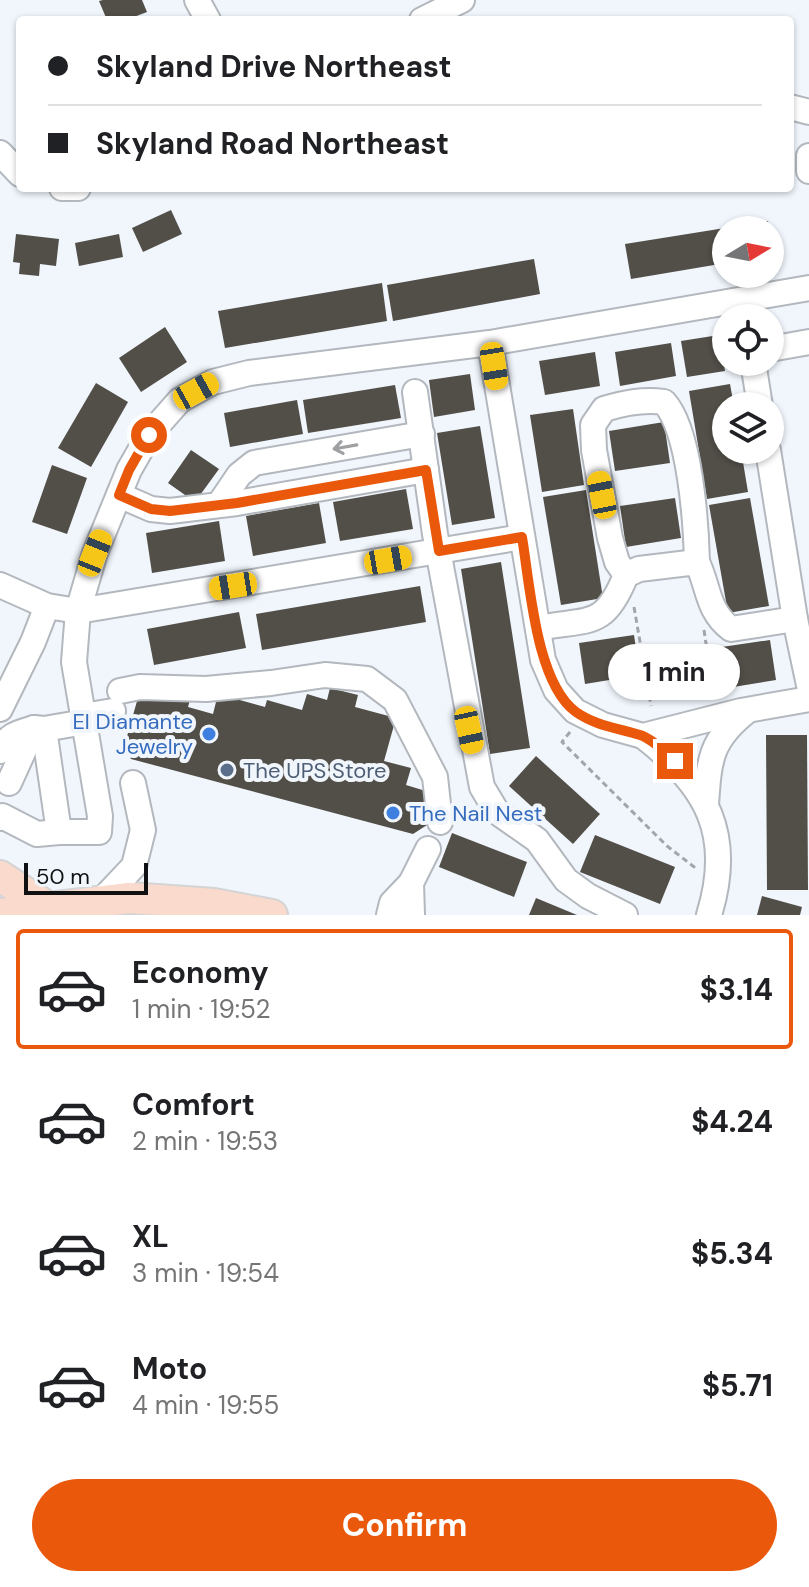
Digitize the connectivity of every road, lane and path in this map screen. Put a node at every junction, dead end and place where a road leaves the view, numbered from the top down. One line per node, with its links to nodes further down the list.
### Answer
1 (462, 0): 2 (street)
2 (430, 16)
3 (0, 153): 5 (street)
4 (809, 156): 6 (street)
5 (16, 170)
6 (809, 171)
7 (809, 288): 8 (street)
8 (757, 304)
9 (712, 312): 11 (street)
10 (809, 342): 12 (street)
11 (490, 343): 17 (street); 19 (street)
12 (784, 346)
13 (415, 392): 14 (street)
14 (422, 434): 16 (street); 18 (street, one-way to 18)
15 (776, 464): 27 (street)
16 (426, 470): 18 (street); 20 (street)
17 (119, 495): 18 (street); 26 (street)
18 (220, 503)
19 (522, 537): 20 (street); 29 (street)
20 (439, 551): 26 (street); 55 (street)
21 (697, 562): 22 (street); 22 (street); 27 (street)
22 (626, 575): 29 (street)
23 (0, 585): 25 (street)
24 (634, 601): 33 (path)
25 (47, 606): 26 (street); 34 (street)
26 (78, 611): 36 (street)
27 (795, 619): 30 (street)
28 (703, 627): 31 (path)
29 (538, 628): 39 (street)
30 (809, 685)
31 (714, 698)
32 (809, 699): 35 (street)
33 (651, 706)
34 (0, 709)
35 (749, 710): 39 (street); 43 (street)
36 (84, 719): 37 (street); 41 (street); 44 (street)
37 (39, 728): 40 (street); 42 (street); 45 (street)
38 (573, 729): 47 (path)
39 (643, 736): 43 (street)
40 (0, 751)
41 (113, 777): 45 (street); 49 (street)
42 (3, 805): 45 (street)
43 (706, 805): 56 (street)
44 (440, 822)
45 (59, 832)
46 (428, 849): 51 (street)
47 (704, 873)
48 (0, 876): 50 (main road)
49 (102, 900): 50 (main road); 53 (main road)
50 (54, 911): 52 (main road)
51 (398, 911): 54 (street)
52 (0, 914)
53 (259, 914)
54 (367, 915)
55 (625, 915)
56 (709, 915)

